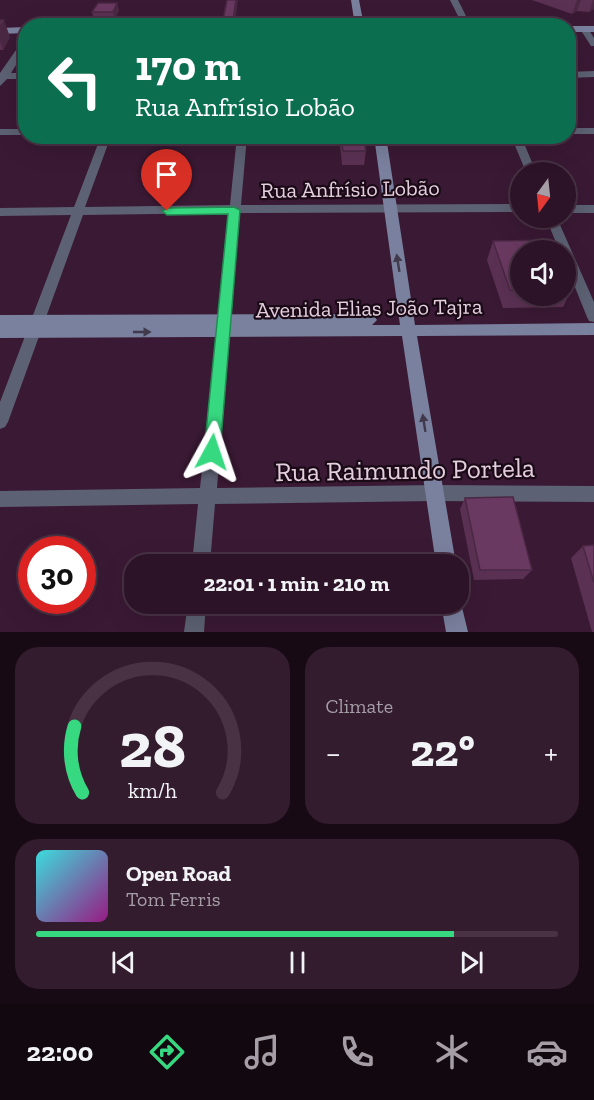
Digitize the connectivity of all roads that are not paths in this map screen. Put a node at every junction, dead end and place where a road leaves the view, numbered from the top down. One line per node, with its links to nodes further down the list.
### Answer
1 (355, 0): 3 (street)
2 (454, 0): 4 (street)
3 (358, 18)
4 (463, 18)
5 (590, 26): 8 (street)
6 (0, 28): 7 (street)
7 (18, 28)
8 (594, 44)
9 (18, 54): 13 (street)
10 (594, 74): 11 (street)
11 (576, 75)
12 (18, 77): 13 (street)
13 (2, 78)
14 (576, 131): 15 (street)
15 (594, 131)
16 (0, 132): 17 (street)
17 (18, 132)
18 (103, 144): 29 (street)
19 (241, 144): 27 (street)
20 (381, 144): 23 (street)
21 (519, 144): 22 (street)
22 (527, 162)
23 (388, 207): 24 (street, Rua Anfrísio Lobão); 27 (street, Rua Anfrísio Lobão); 33 (street, one-way to 23)
24 (510, 208)
25 (576, 208): 26 (street)
26 (594, 209)
27 (234, 210): 29 (street, Rua Anfrísio Lobão); 35 (street)
28 (0, 212): 29 (street, Rua Anfrísio Lobão)
29 (78, 212): 34 (street)
30 (576, 277): 31 (street)
31 (594, 319): 33 (street, Avenida Elias João Tajra)
32 (0, 321): 34 (street, Avenida Elias João Tajra)
33 (408, 325): 35 (street, Avenida Elias João Tajra); 36 (street, Avenida Elias João Tajra); 39 (street, one-way to 33)
34 (36, 326): 35 (street, Avenida Elias João Tajra); 37 (street, Avenida Elias João Tajra); 38 (street)
35 (224, 326): 41 (street)
36 (594, 329)
37 (0, 332)
38 (0, 422)
39 (435, 493): 40 (street, Rua Raimundo Portela); 41 (street, Rua Raimundo Portela); 44 (street)
40 (594, 494)
41 (208, 498): 42 (street, Rua Raimundo Portela); 43 (street)
42 (0, 499)
43 (202, 554)
44 (444, 554)
45 (196, 614): 47 (street)
46 (454, 614): 48 (street)
47 (194, 632)
48 (457, 632)

